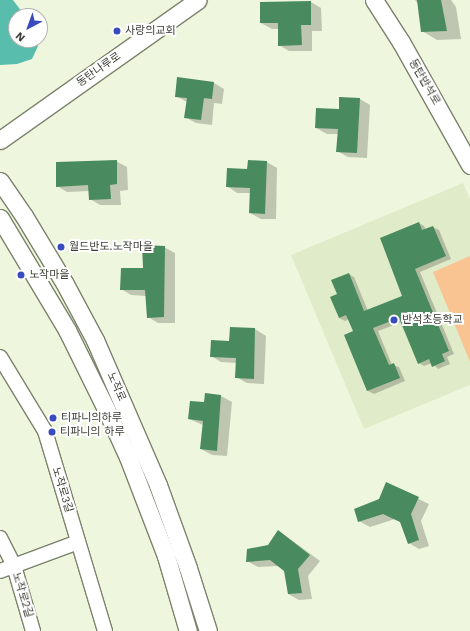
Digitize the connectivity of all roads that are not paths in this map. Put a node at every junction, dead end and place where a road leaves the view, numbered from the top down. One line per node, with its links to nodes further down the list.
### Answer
1 (198, 0): 3 (street, 동탄나루로)
2 (374, 0): 4 (street, 동탄반석로)
3 (0, 140)
4 (470, 165)
5 (0, 181): 6 (street, 노작로)
6 (24, 216): 7 (street); 17 (street, 노작로)
7 (3, 223): 16 (street, 노작로)
8 (0, 357): 9 (street, 노작로3길)
9 (5, 378): 11 (street, 노작로3길)
10 (0, 538): 12 (street, 노작로2길)
11 (78, 542): 12 (street); 15 (street, 노작로3길)
12 (14, 566): 13 (street); 14 (street, 노작로2길)
13 (0, 571)
14 (33, 631)
15 (105, 631)
16 (188, 631)
17 (208, 631)

